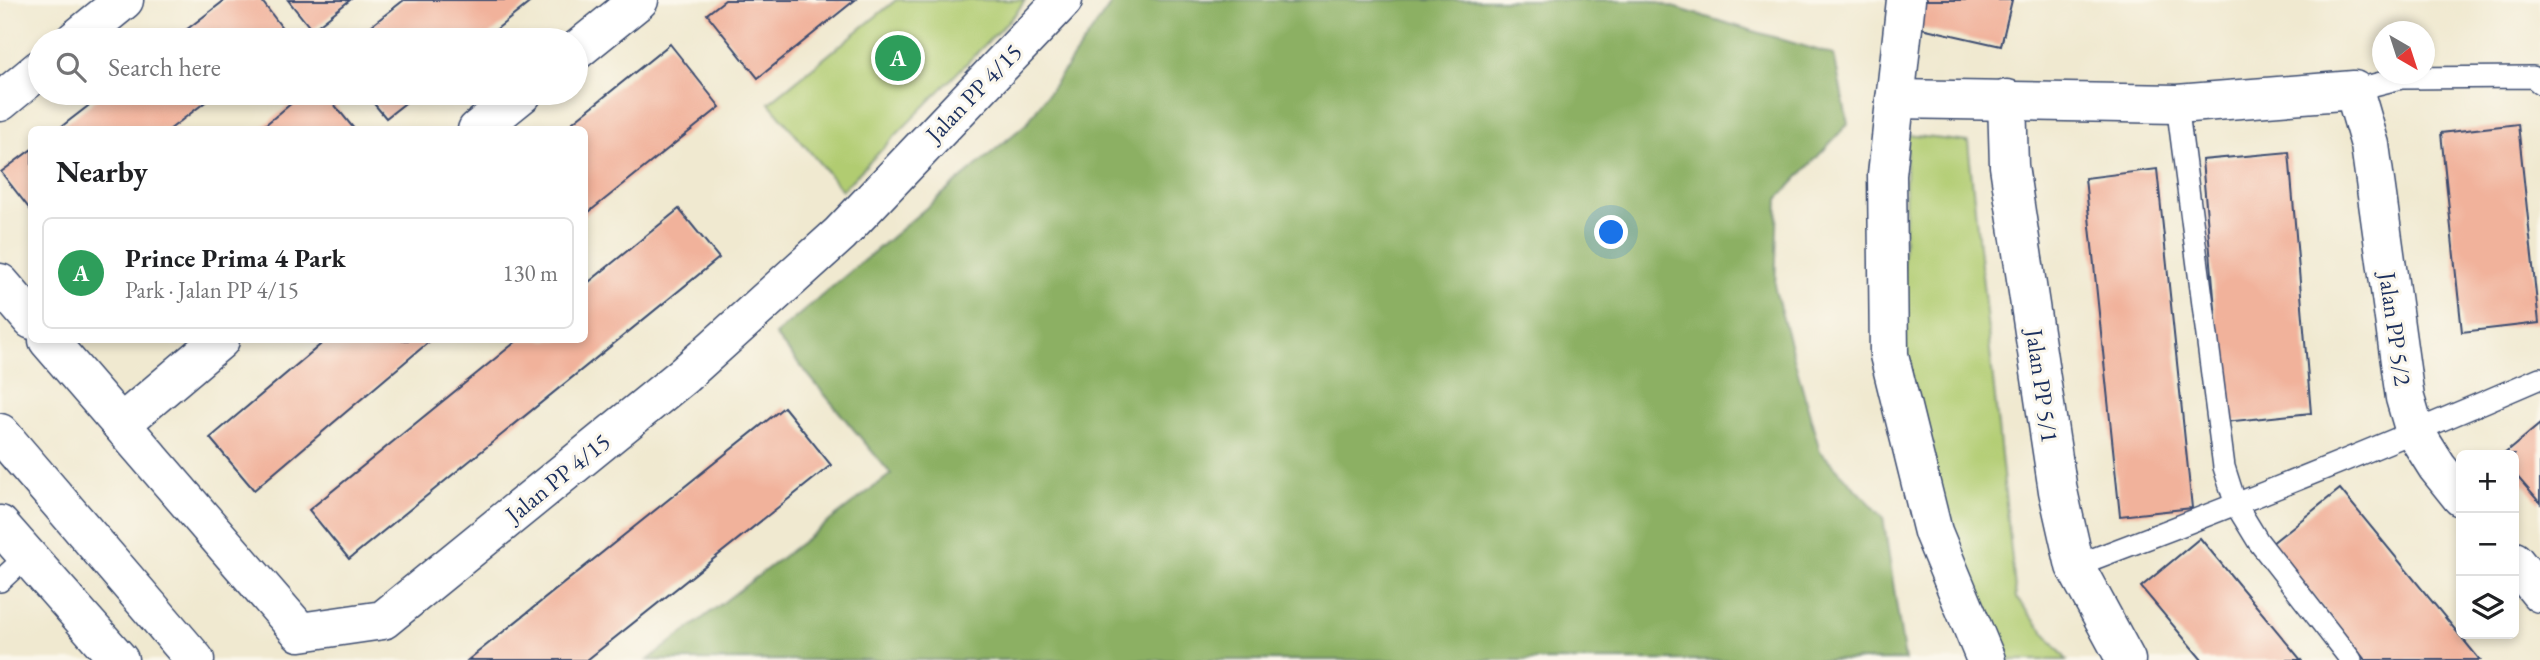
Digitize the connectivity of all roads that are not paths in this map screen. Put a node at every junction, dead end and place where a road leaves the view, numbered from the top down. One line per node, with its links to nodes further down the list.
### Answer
1 (124, 0): 5 (street)
2 (639, 0): 6 (street)
3 (1063, 0): 21 (street, Jalan PP 4/15)
4 (1906, 0): 10 (street)
5 (90, 28)
6 (588, 41)
7 (28, 79): 12 (street)
8 (2540, 83): 9 (lane)
9 (2354, 90): 13 (street); 22 (street, Jalan PP 5/2)
10 (1895, 99): 11 (street); 33 (street)
11 (2007, 99): 13 (street); 27 (street, Jalan PP 5/1)
12 (0, 102)
13 (2177, 104): 25 (lane)
14 (508, 105): 15 (street)
15 (482, 126)
16 (0, 283): 17 (street)
17 (28, 315)
18 (51, 343): 21 (street, Jalan PP 4/15)
19 (216, 343): 21 (street)
20 (2540, 378): 22 (lane)
21 (121, 424)
22 (2415, 432): 24 (street, Jalan PP 5/2); 25 (lane)
23 (0, 433): 32 (street)
24 (2456, 491)
25 (2236, 505): 27 (lane); 35 (lane)
26 (0, 525): 29 (street)
27 (2075, 566): 34 (street, Jalan PP 5/1)
28 (2519, 567): 30 (street)
29 (14, 568): 31 (street)
30 (2540, 593)
31 (119, 660)
32 (195, 660)
33 (1986, 660)
34 (2126, 660)
35 (2351, 660)

